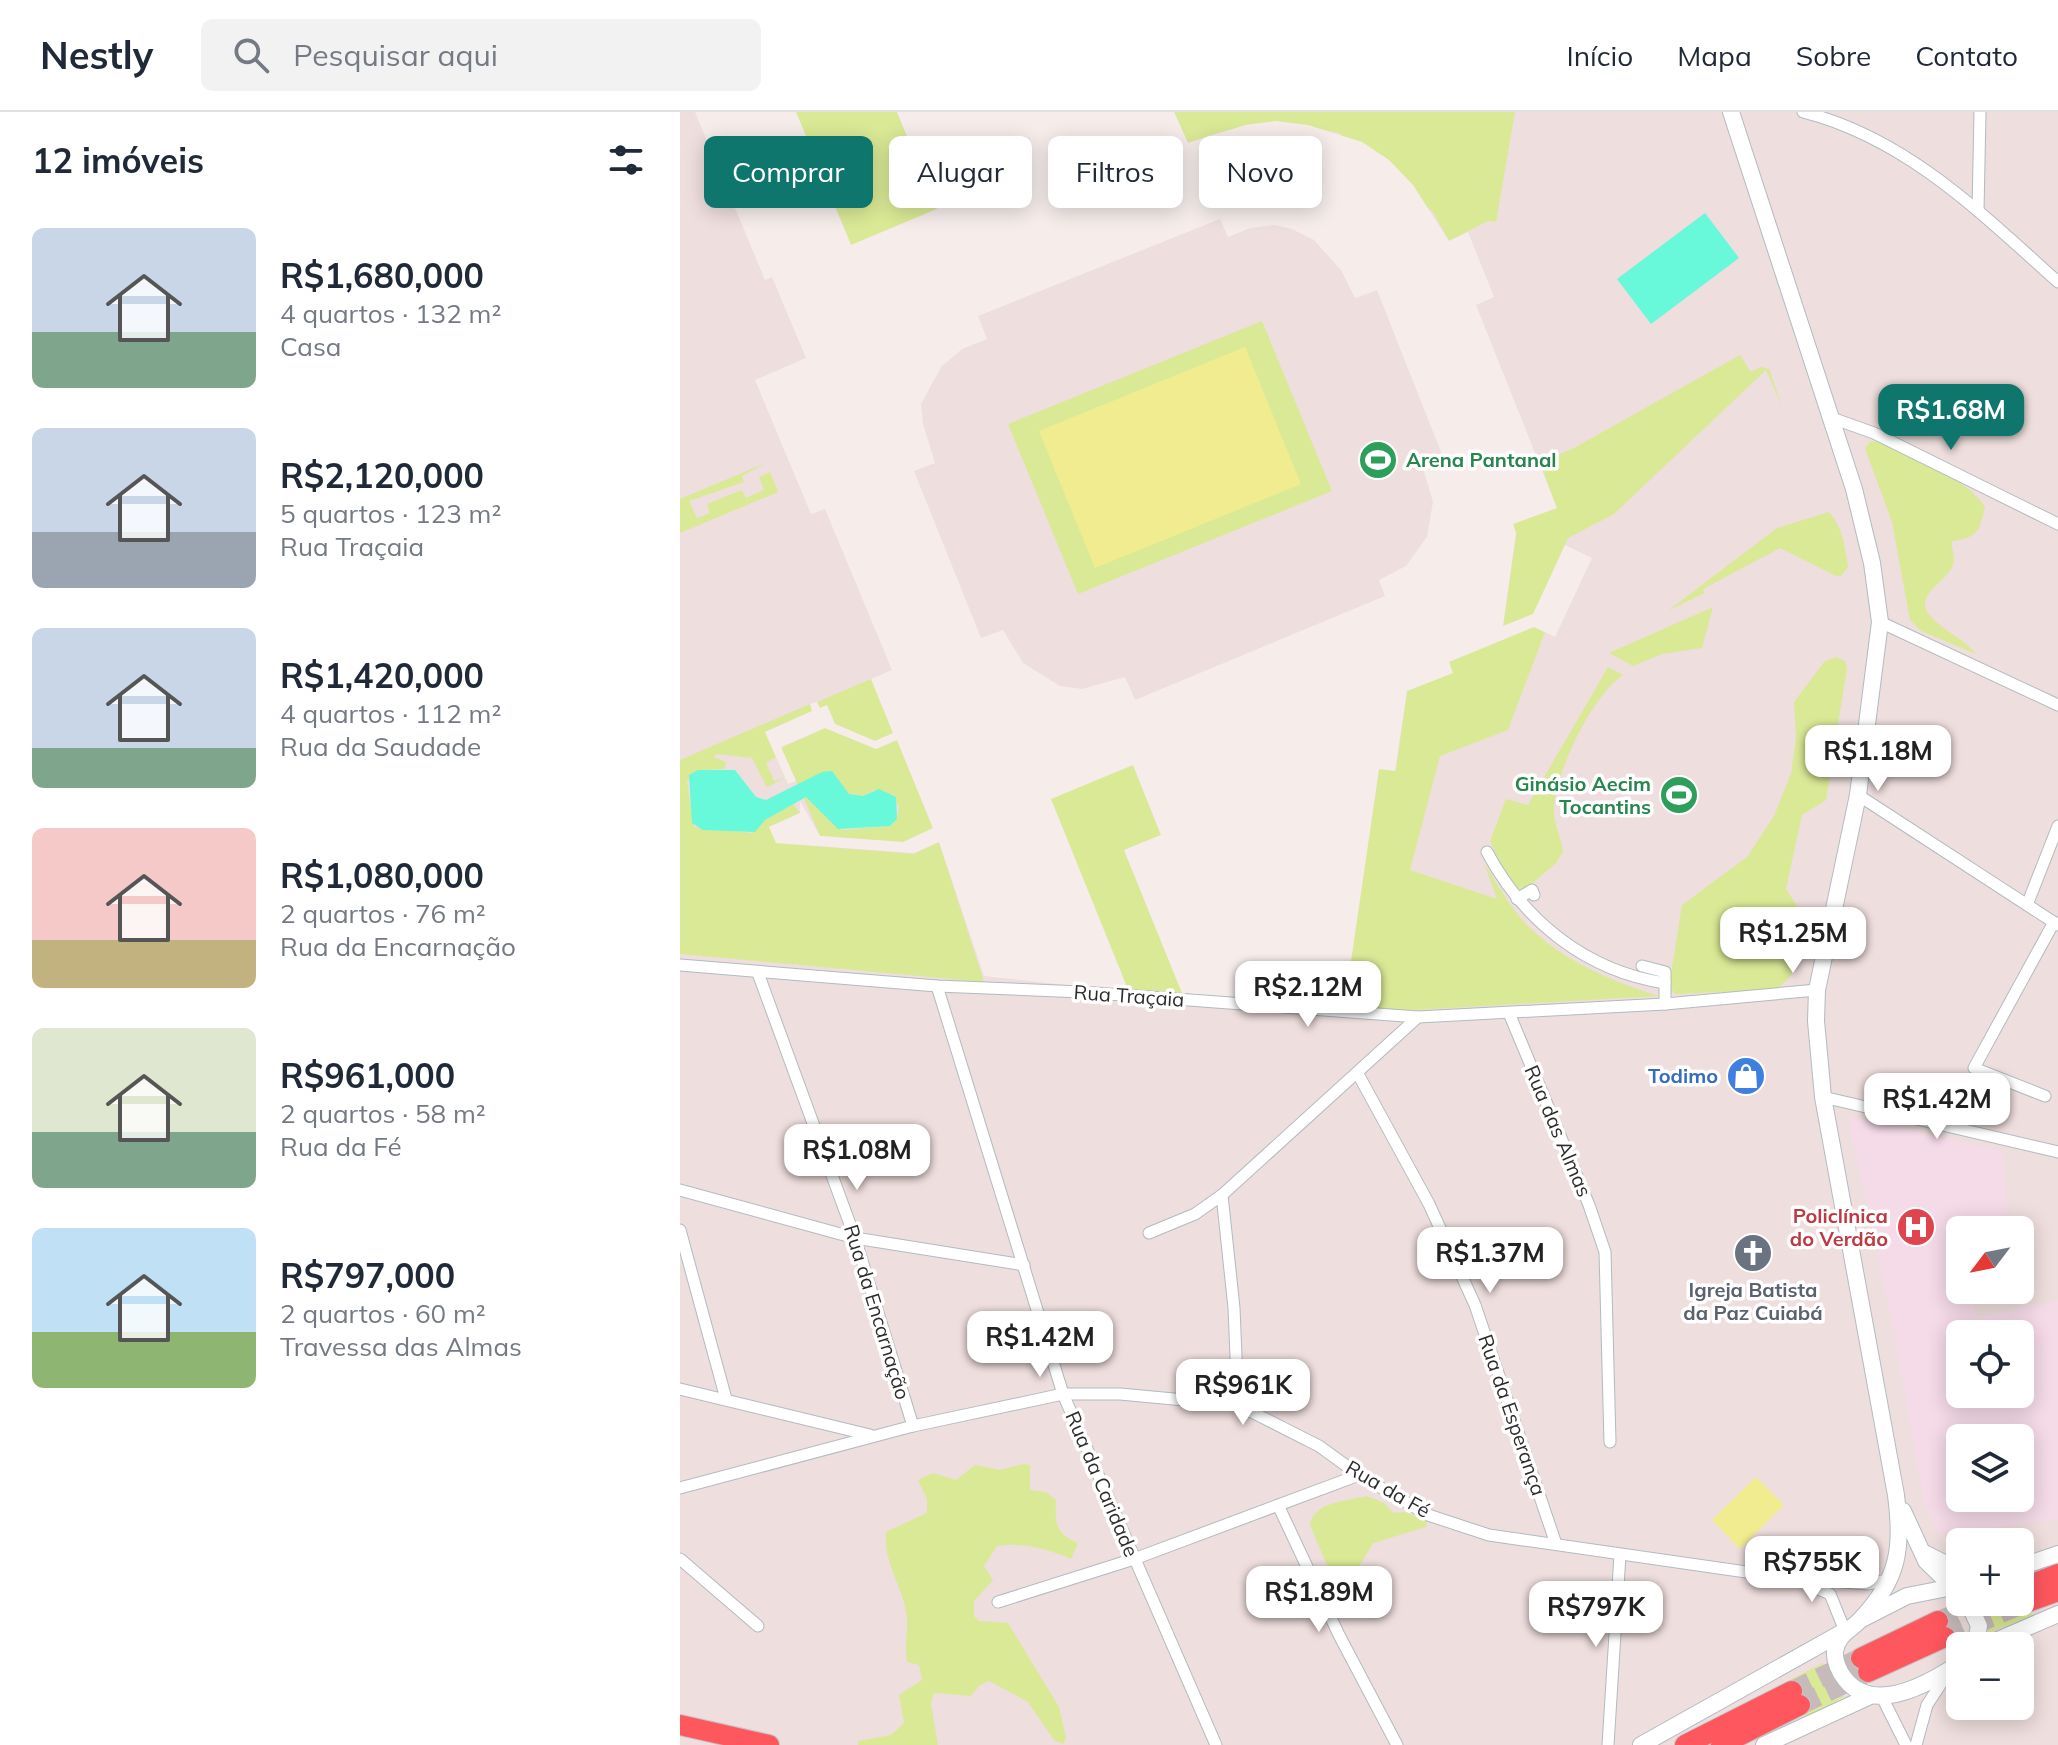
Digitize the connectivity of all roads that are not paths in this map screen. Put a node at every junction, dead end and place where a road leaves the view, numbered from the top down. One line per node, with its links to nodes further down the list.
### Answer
1 (1731, 112): 6 (street)
2 (1803, 112): 4 (street)
3 (1980, 112): 4 (street)
4 (1978, 211): 5 (street)
5 (2058, 282)
6 (1829, 417): 7 (street); 8 (street)
7 (2058, 524)
8 (1880, 622): 9 (street); 10 (street)
9 (2058, 705)
10 (1858, 795): 15 (street); 22 (street)
11 (2058, 826): 15 (street)
12 (1487, 852): 14 (street)
13 (1534, 895): 14 (street)
14 (1517, 899): 20 (street)
15 (2027, 905): 16 (street)
16 (2056, 923): 27 (street)
17 (680, 965): 19 (street, Rua Traçaia)
18 (1642, 966): 20 (street)
19 (758, 973): 21 (street, Rua Traçaia); 34 (street, Rua da Encarnação)
20 (1665, 983): 23 (street)
21 (937, 986): 25 (street, Rua Traçaia); 35 (street, Rua da Caridade)
22 (1817, 990): 23 (street, Rua Traçaia); 28 (street)
23 (1665, 1004): 24 (street, Rua Traçaia)
24 (1509, 1013): 25 (street, Rua Traçaia); 42 (street, Rua das Almas)
25 (1418, 1017): 26 (street)
26 (1358, 1074): 31 (street); 47 (street, Rua da Esperança)
27 (2045, 1096)
28 (1823, 1097): 29 (street); 45 (street)
29 (2058, 1152)
30 (680, 1190): 34 (street)
31 (1222, 1195): 33 (street); 39 (street)
32 (680, 1230): 38 (street)
33 (1149, 1233)
34 (855, 1238): 35 (street); 40 (street, Rua da Encarnação)
35 (1024, 1265): 37 (street, Rua da Caridade)
36 (680, 1389): 38 (street)
37 (1063, 1394): 39 (street, Rua da Fé); 40 (street, Rua da Fé); 52 (street, Rua da Caridade)
38 (726, 1399): 41 (street)
39 (1238, 1405): 43 (street, Rua da Fé)
40 (913, 1426): 41 (street, Rua da Fé)
41 (872, 1436): 44 (street, Rua da Fé)
42 (1610, 1442)
43 (1359, 1475): 46 (street); 47 (street, Rua da Fé)
44 (680, 1488)
45 (1896, 1495): 48 (street); 58 (street)
46 (1278, 1505): 52 (street); 77 (street)
47 (1556, 1544): 50 (street, Rua da Fé)
48 (1920, 1550): 54 (street); 57 (street)
49 (2058, 1554): 53 (street)
50 (1620, 1555): 56 (street, Rua da Fé); 78 (street)
51 (680, 1559): 66 (street)
52 (1134, 1559): 63 (street); 76 (street, Rua da Caridade)
53 (2034, 1562)
54 (1946, 1564)
55 (2058, 1574): 59 (highway)
56 (1781, 1577): 58 (street, Rua da Fé); 68 (street, Rua da Fé)
57 (1946, 1578)
58 (1888, 1580): 65 (street)
59 (2034, 1589)
60 (1946, 1591): 65 (street)
61 (2058, 1591): 62 (highway)
62 (2034, 1595)
63 (998, 1602)
64 (2058, 1614): 69 (street)
65 (1861, 1620): 68 (street)
66 (758, 1626)
67 (1942, 1629): 70 (highway)
68 (1845, 1631): 73 (street); 79 (street)
69 (2016, 1632)
70 (1864, 1665)
71 (1946, 1670): 73 (street)
72 (1946, 1679): 84 (street)
73 (1876, 1697): 82 (street); 83 (street)
74 (680, 1725): 75 (highway)
75 (769, 1745)
76 (1216, 1745)
77 (1397, 1745)
78 (1608, 1745)
79 (1641, 1745)
80 (1685, 1745): 81 (highway)
81 (1721, 1745)
82 (1764, 1745)
83 (1906, 1745)
84 (1916, 1745)

